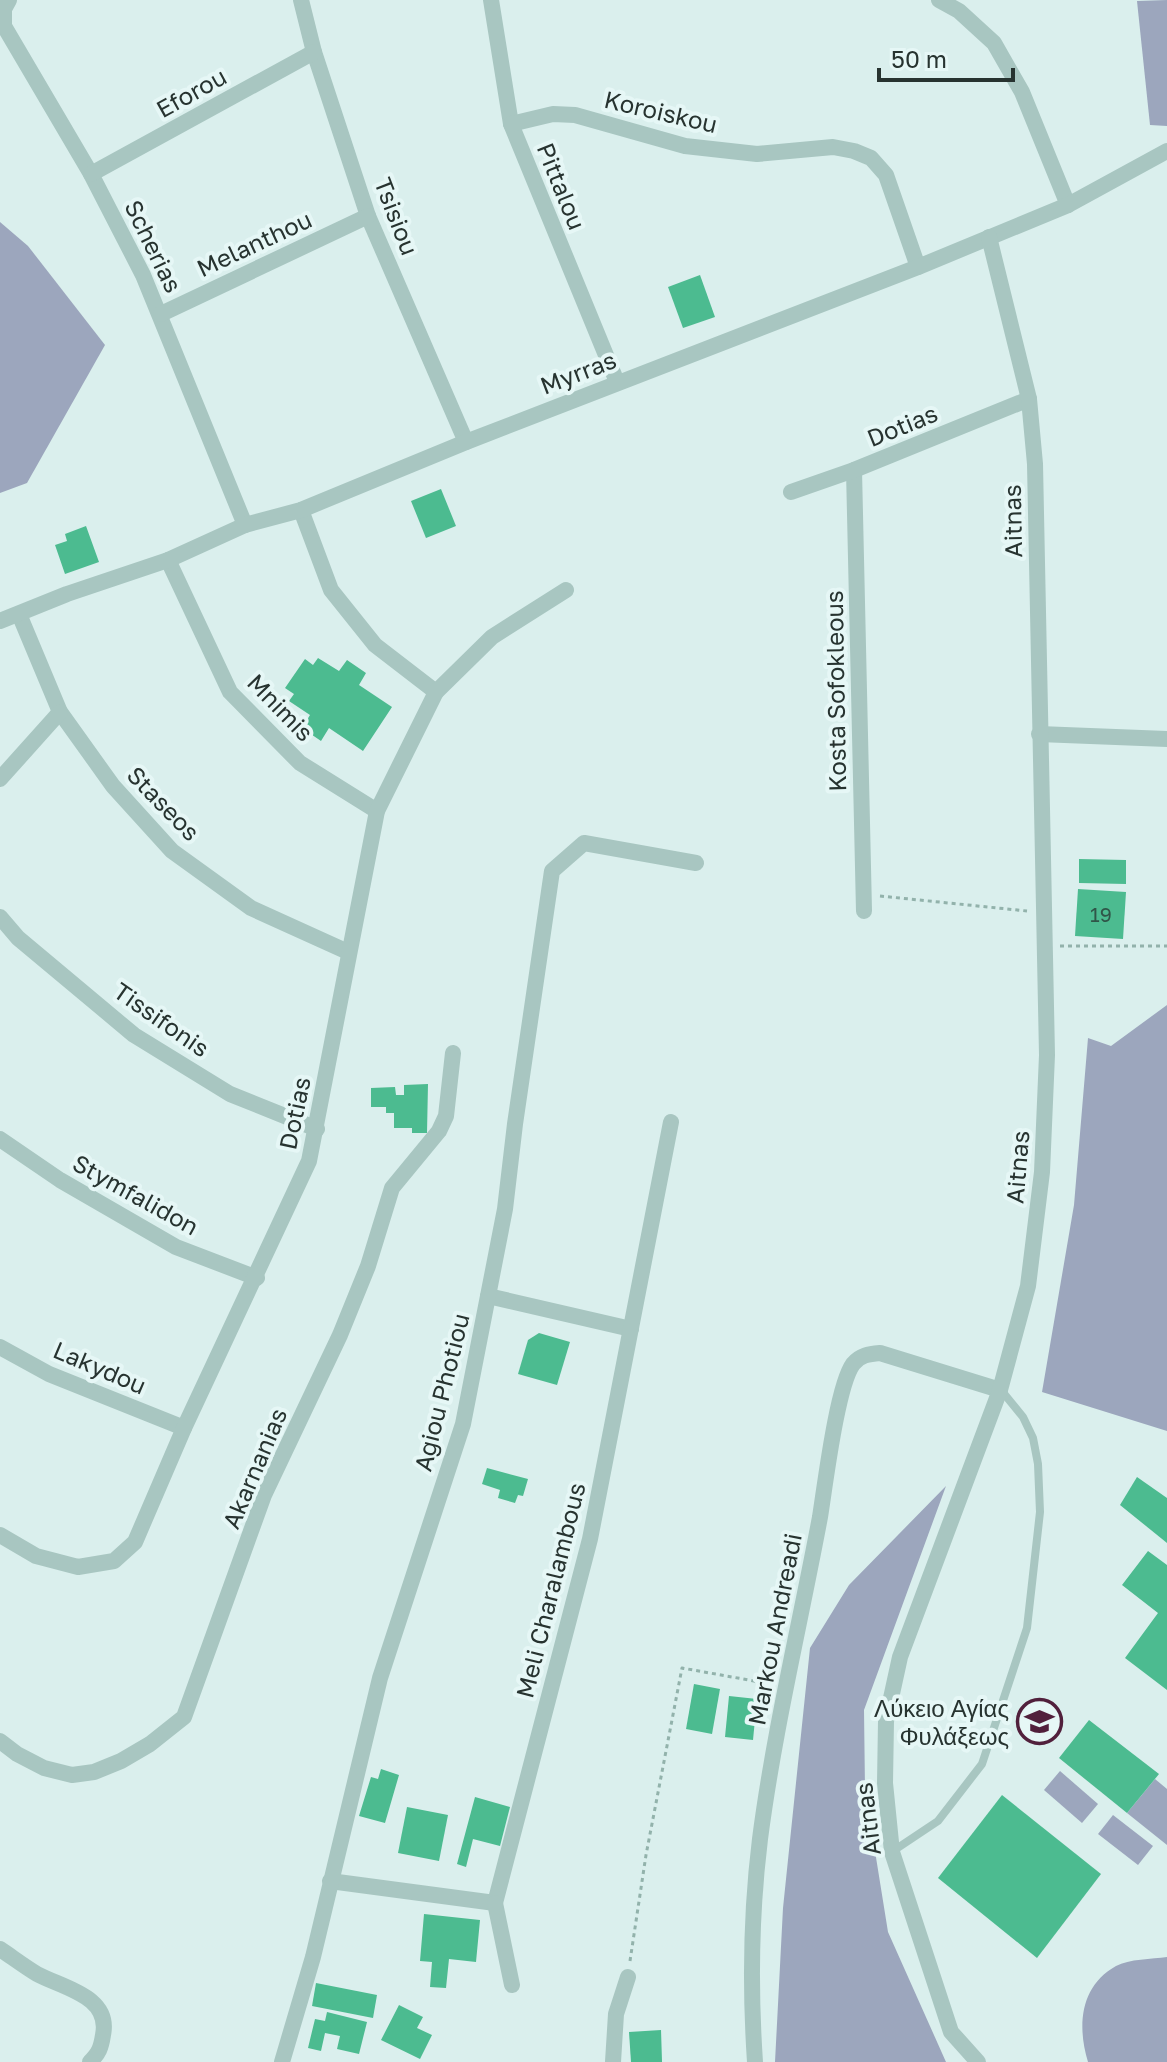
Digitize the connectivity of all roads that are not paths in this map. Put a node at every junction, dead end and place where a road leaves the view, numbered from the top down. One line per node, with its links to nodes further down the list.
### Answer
1 (9, 0): 8 (street, Scherias)
2 (301, 0): 5 (street, Tsisiou)
3 (491, 0): 6 (street, Pittalou)
4 (939, 0): 9 (street)
5 (314, 52): 8 (street, Eforou); 10 (street, Tsisiou)
6 (511, 124): 12 (street, Koroiskou); 14 (street, Pittalou)
7 (1167, 151): 9 (street, Myrras)
8 (91, 174): 13 (street, Scherias)
9 (1068, 205): 11 (street, Myrras)
10 (368, 216): 13 (street, Melanthou); 16 (street, Tsisiou)
11 (989, 237): 12 (street, Myrras); 15 (street, Aitnas)
12 (918, 267): 14 (street, Myrras)
13 (161, 314): 20 (street, Scherias)
14 (617, 382): 16 (street, Myrras)
15 (1029, 399): 17 (street, Dotias); 27 (street, Aitnas)
16 (466, 442): 19 (street, Myrras)
17 (854, 470): 18 (street, Dotias); 32 (street, Kosta Sofokleous)
18 (791, 492)
19 (301, 510): 20 (street, Myrras); 25 (street)
20 (245, 525): 21 (street, Myrras)
21 (168, 560): 23 (street, Myrras); 30 (street, Mnimis)
22 (566, 590): 25 (street, Dotias)
23 (19, 614): 24 (street, Myrras); 26 (street, Staseos)
24 (0, 621)
25 (436, 692): 30 (street, Dotias)
26 (60, 712): 29 (street); 34 (street, Staseos)
27 (1039, 734): 28 (street); 43 (street, Aitnas)
28 (1167, 739)
29 (0, 779)
30 (377, 811): 34 (street, Dotias)
31 (696, 863): 40 (street, Agiou Photiou)
32 (864, 902)
33 (0, 917): 37 (street, Tissifonis)
34 (348, 952): 37 (street, Dotias)
35 (453, 1053): 46 (street, Akarnanias)
36 (671, 1122): 41 (street, Meli Charalambous)
37 (317, 1129): 39 (street, Dotias)
38 (0, 1139): 39 (street, Stymfalidon)
39 (257, 1278): 44 (street, Dotias)
40 (488, 1296): 41 (street); 48 (street, Agiou Photiou)
41 (631, 1329): 49 (street, Meli Charalambous)
42 (0, 1347): 44 (street, Lakydou)
43 (1000, 1390): 47 (street, Aitnas); 47 (lane); 56 (street, Markou Andreadi)
44 (184, 1428): 45 (street, Dotias)
45 (0, 1535)
46 (0, 1741)
47 (892, 1852): 57 (street, Aitnas)
48 (330, 1881): 49 (street); 54 (street, Agiou Photiou)
49 (495, 1903): 52 (street)
50 (0, 1949): 53 (street)
51 (628, 1977): 55 (street)
52 (512, 1985)
53 (95, 2057)
54 (288, 2061)
55 (613, 2062)
56 (755, 2062)
57 (978, 2062)

